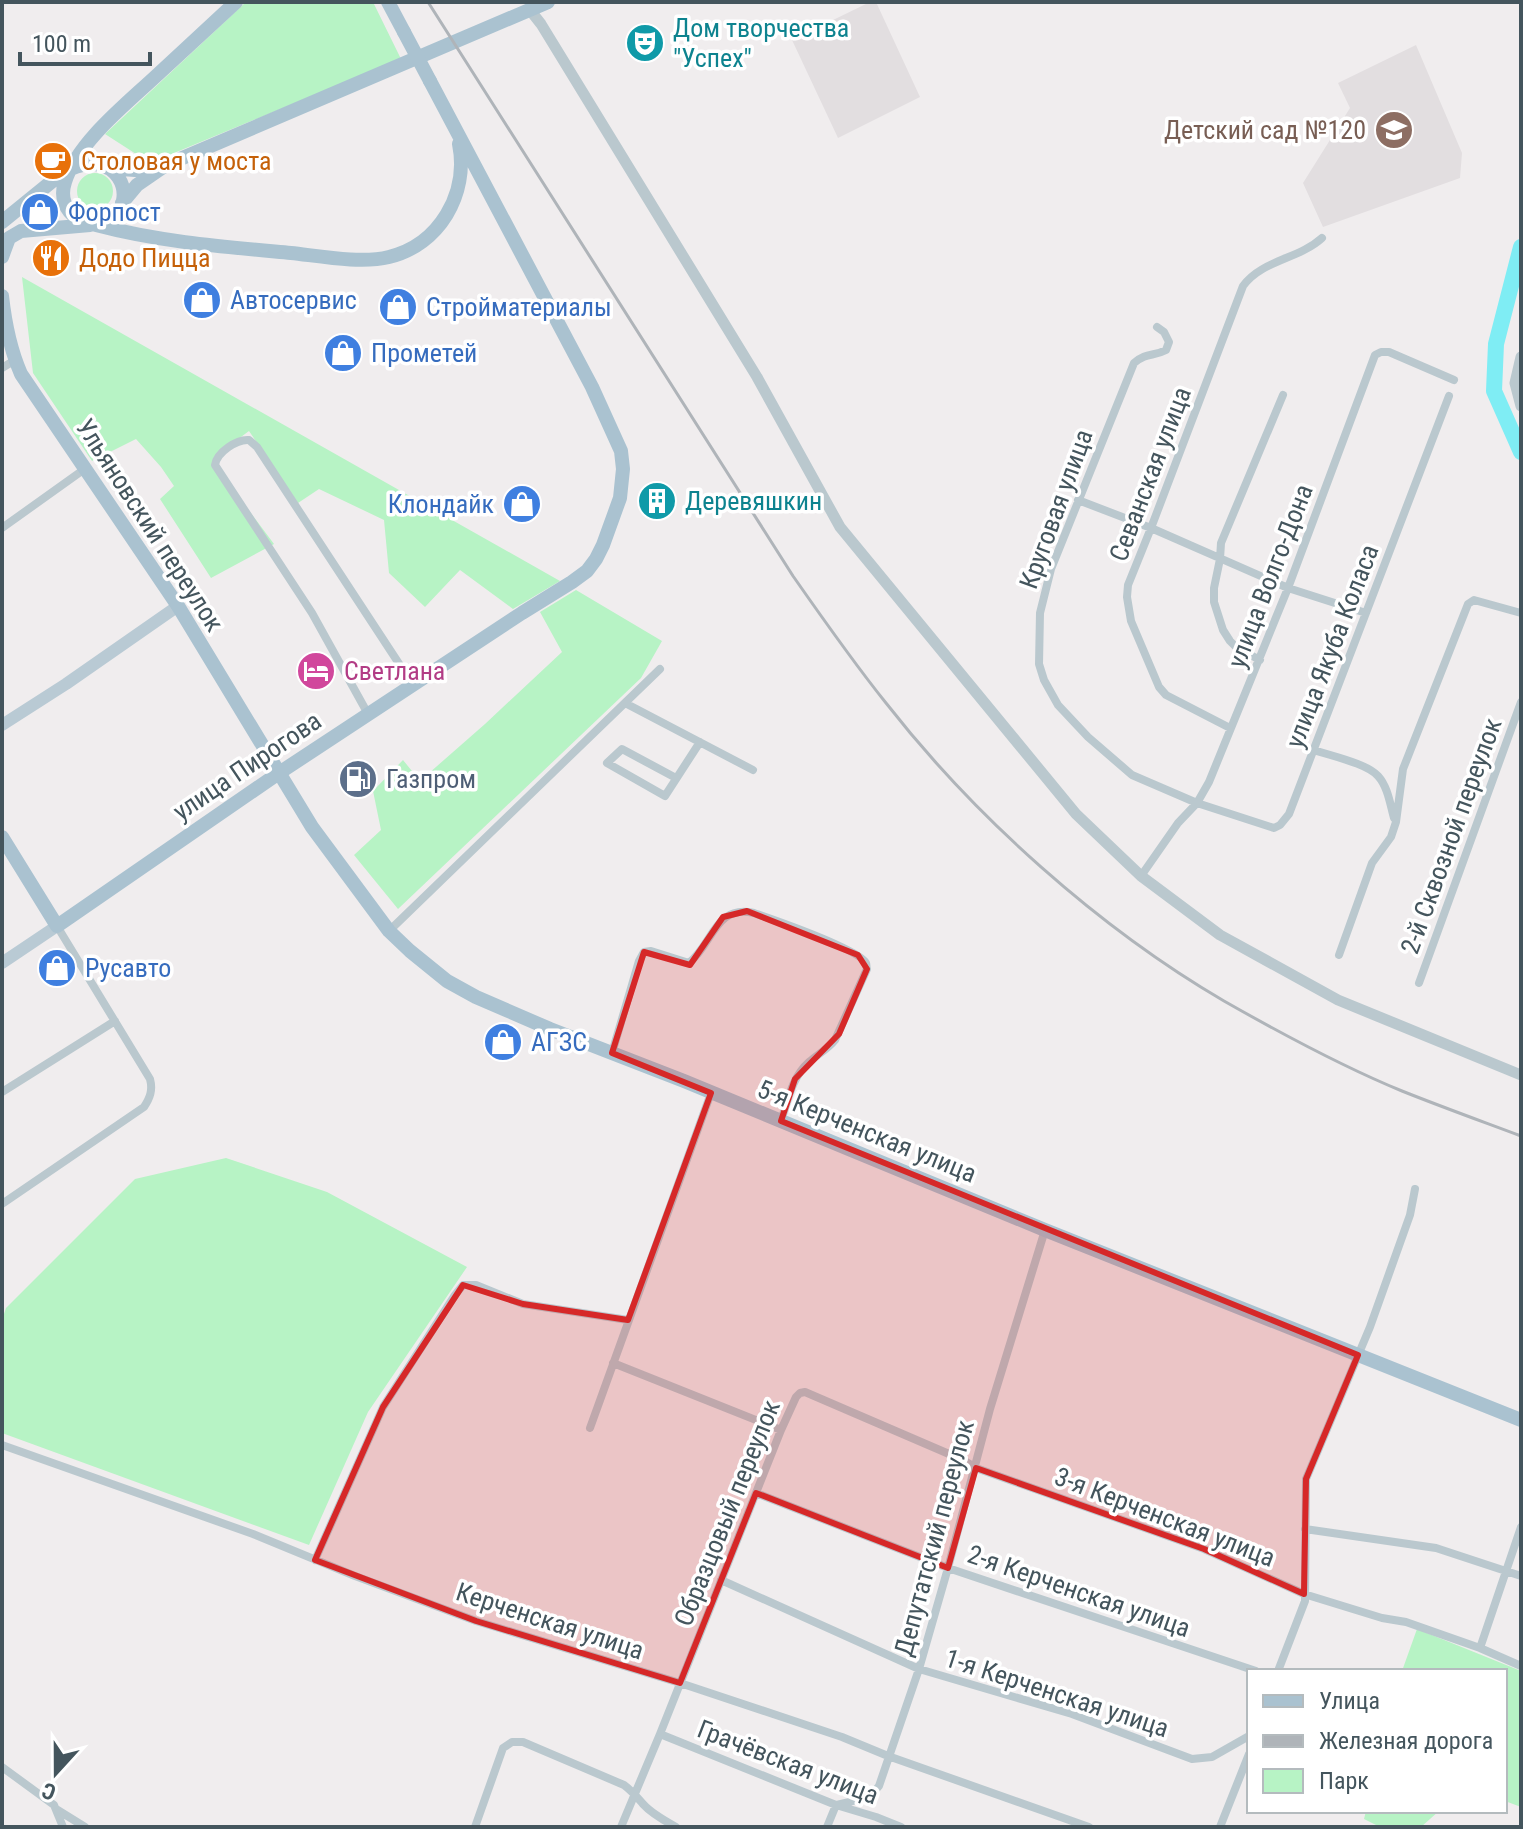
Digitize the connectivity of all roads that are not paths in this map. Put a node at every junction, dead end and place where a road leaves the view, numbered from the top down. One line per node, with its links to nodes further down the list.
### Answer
1 (236, 2): 7 (main road)
2 (388, 2): 5 (main road, bridge)
3 (548, 2): 4 (main road)
4 (530, 10): 6 (main road); 49 (street)
5 (453, 124): 11 (main road); 35 (main road, улица Пирогова)
6 (166, 165): 8 (main road); 9 (main road)
7 (72, 168): 8 (main road); 10 (main road); 11 (main road)
8 (109, 168): 9 (main road)
9 (122, 203): 11 (main road)
10 (2, 222)
11 (94, 225): 12 (main road)
12 (21, 231): 13 (street); 15 (main road)
13 (2, 235)
14 (1322, 238): 27 (street, Севанская улица)
15 (2, 257)
16 (2, 296): 19 (main road, Ульяновский переулок)
17 (1157, 327): 25 (street, Круговая улица)
18 (1521, 357): 23 (street)
19 (8, 364): 24 (main road, Ульяновский переулок)
20 (1454, 380): 29 (street, улица Волго-Дона)
21 (1283, 395): 28 (street)
22 (1449, 396): 31 (street, улица Якуба Коласа)
23 (1521, 406)
24 (86, 468): 26 (street); 30 (main road, Ульяновский переулок)
25 (1078, 500): 27 (street); 46 (street, Круговая улица)
26 (2, 528)
27 (1151, 528): 28 (street); 40 (street, Севанская улица)
28 (1220, 559): 29 (street); 33 (street)
29 (1288, 588): 31 (street); 33 (street, улица Волго-Дона)
30 (178, 606): 39 (main road); 44 (main road, Ульяновский переулок)
31 (1366, 613): 42 (street, улица Якуба Коласа)
32 (1521, 613): 47 (street)
33 (1260, 660): 40 (street, улица Волго-Дона)
34 (660, 669): 37 (street)
35 (413, 685): 38 (main road, улица Пирогова); 38 (street)
36 (1521, 702): 54 (street, 2-й Сквозной переулок)
37 (625, 703): 41 (street); 51 (street)
38 (368, 714): 44 (main road, улица Пирогова)
39 (2, 725)
40 (1230, 728): 46 (street, улица Волго-Дона)
41 (700, 742): 43 (street); 45 (street)
42 (1314, 750): 46 (street, улица Якуба Коласа); 47 (street)
43 (753, 770)
44 (279, 773): 50 (main road, улица Пирогова); 51 (main road, 5-я Керченская улица)
45 (676, 778): 45 (street)
46 (1197, 803): 49 (street, улица Волго-Дона)
47 (1396, 822): 52 (street)
48 (2, 837): 50 (main road)
49 (1141, 876): 57 (street)
50 (57, 926): 53 (main road, улица Пирогова); 55 (street)
51 (389, 931): 56 (main road, 5-я Керченская улица)
52 (1339, 955)
53 (2, 963)
54 (1419, 983)
55 (115, 1021): 58 (street); 62 (street)
56 (612, 1053): 59 (main road, 5-я Керченская улица); 60 (street)
57 (1521, 1075)
58 (2, 1092)
59 (711, 1093): 60 (main road, 5-я Керченская улица); 64 (street)
60 (781, 1121): 63 (main road, 5-я Керченская улица)
61 (1415, 1189): 65 (street)
62 (2, 1204)
63 (1045, 1230): 65 (main road, 5-я Керченская улица); 72 (street, Депутатский переулок)
64 (628, 1320): 66 (street); 76 (street)
65 (1358, 1355): 68 (main road, 5-я Керченская улица); 75 (street)
66 (613, 1363): 69 (street); 70 (street)
67 (800, 1393): 70 (street, Образцовый переулок); 72 (street, 3-я Керченская улица)
68 (1521, 1420)
69 (590, 1428)
70 (781, 1430): 73 (street, Образцовый переулок)
71 (2, 1445): 76 (street, Керченская улица)
72 (976, 1468): 77 (street, Депутатский переулок); 81 (street, 3-я Керченская улица)
73 (756, 1493): 77 (street, 2-я Керченская улица); 80 (street, Образцовый переулок)
74 (1521, 1527): 78 (street)
75 (1305, 1529): 78 (street); 81 (street)
76 (315, 1560): 87 (street, Керченская улица)
77 (948, 1568): 84 (street, Депутатский переулок); 85 (street, 2-я Керченская улица)
78 (1507, 1571): 79 (street); 82 (street)
79 (1521, 1576)
80 (721, 1580): 84 (street, 1-я Керченская улица); 87 (street, Образцовый переулок)
81 (1304, 1594): 82 (street, 3-я Керченская улица); 86 (street)
82 (1480, 1648): 83 (street, 3-я Керченская улица)
83 (1521, 1666)
84 (919, 1669): 89 (street, 1-я Керченская улица); 90 (street, Депутатский переулок)
85 (1250, 1669)
86 (1279, 1669)
87 (680, 1683): 88 (street, Образцовый переулок); 90 (street, Керченская улица)
88 (660, 1734): 93 (street, Образцовый переулок); 94 (street, Грачёвская улица)
89 (1247, 1737)
90 (888, 1756): 94 (street, Депутатский переулок); 103 (street, Керченская улица)
91 (1247, 1759): 104 (street)
92 (2, 1767): 95 (street)
93 (635, 1793): 98 (street); 99 (street, Образцовый переулок); 100 (street)
94 (836, 1805): 101 (street); 102 (street, Грачёвская улица)
95 (56, 1809): 96 (street); 97 (street)
96 (63, 1827)
97 (85, 1827)
98 (475, 1827)
99 (621, 1827)
100 (676, 1827)
101 (827, 1827)
102 (901, 1827)
103 (1089, 1827)
104 (1220, 1827)

